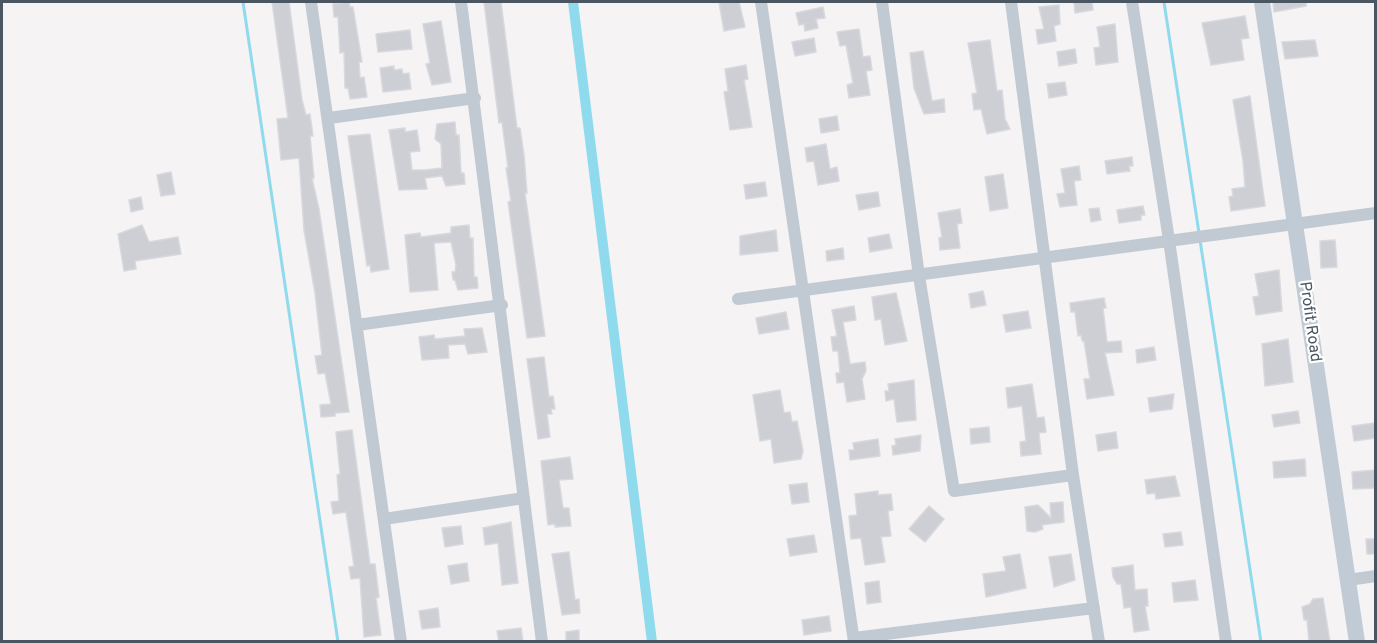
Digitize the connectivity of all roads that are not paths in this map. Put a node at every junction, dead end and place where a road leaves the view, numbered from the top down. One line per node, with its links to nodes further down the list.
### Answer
1 (311, 2): 9 (street)
2 (461, 2): 8 (street)
3 (761, 2): 15 (street)
4 (882, 2): 14 (street)
5 (1011, 2): 13 (street)
6 (1132, 2): 12 (street)
7 (1262, 2): 11 (street, Profit Road)
8 (474, 98): 9 (street); 17 (street)
9 (329, 118): 18 (street)
10 (1376, 213): 11 (street)
11 (1294, 224): 12 (street); 23 (street, Profit Road)
12 (1169, 240): 13 (street); 29 (street)
13 (1046, 259): 14 (street); 19 (street)
14 (919, 276): 15 (street); 19 (street)
15 (804, 291): 16 (street); 25 (street)
16 (738, 299)
17 (502, 305): 18 (street); 20 (street)
18 (357, 325): 21 (street)
19 (1073, 475): 24 (street)
20 (524, 498): 21 (street); 27 (street)
21 (384, 519): 26 (street)
22 (1376, 576): 23 (street)
23 (1348, 580): 30 (street, Profit Road)
24 (1094, 608): 25 (street); 28 (street)
25 (854, 640)
26 (401, 642)
27 (542, 642)
28 (1099, 642)
29 (1226, 642)
30 (1357, 642)

